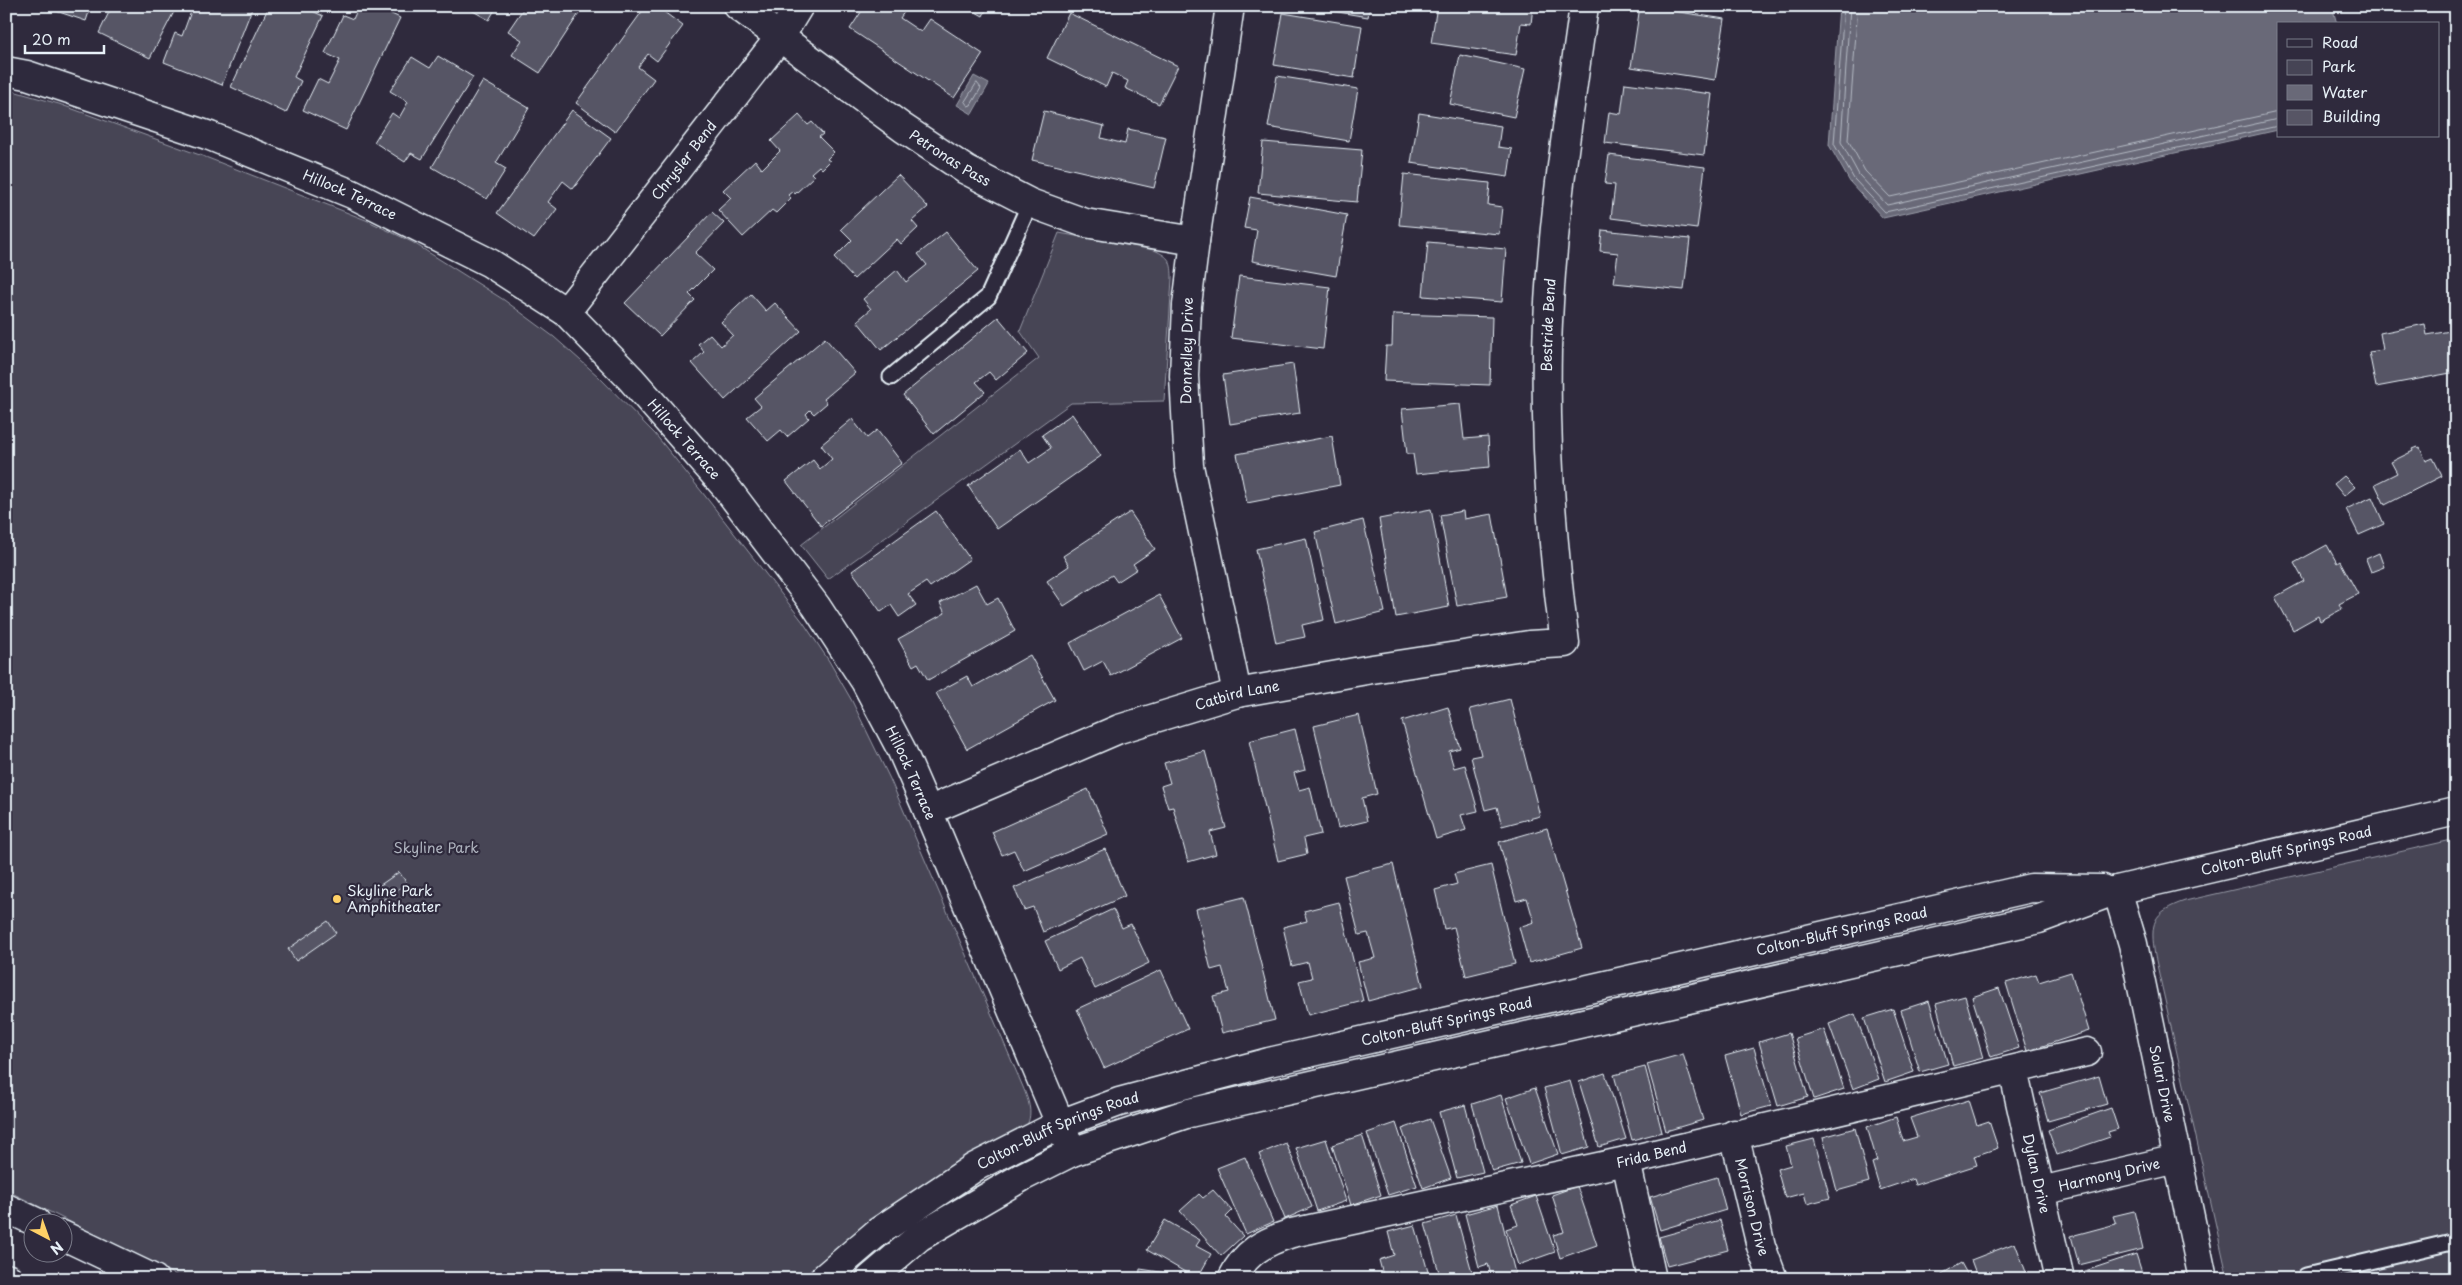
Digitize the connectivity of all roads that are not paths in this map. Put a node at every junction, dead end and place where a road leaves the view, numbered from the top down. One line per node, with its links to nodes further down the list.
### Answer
1 (738, 6): 5 (street, Petronas Pass)
2 (799, 6): 5 (street, Chrysler Bend)
3 (1230, 6): 8 (street, Donnelley Drive)
4 (1584, 6): 11 (street, Bestride Bend)
5 (780, 37): 7 (street, Petronas Pass); 9 (street, Chrysler Bend)
6 (6, 71): 9 (street, Hillock Terrace)
7 (1030, 203): 8 (street, Petronas Pass); 10 (lane)
8 (1195, 242): 12 (street, Donnelley Drive)
9 (566, 312): 13 (street, Hillock Terrace)
10 (891, 377)
11 (1565, 643): 12 (street, Catbird Lane)
12 (1237, 693): 13 (street, Catbird Lane)
13 (928, 811): 18 (street, Hillock Terrace)
14 (2456, 811): 15 (street, Colton-Bluff Springs Road)
15 (2117, 890): 18 (street, Colton-Bluff Springs Road); 20 (street, Colton-Bluff Springs Road); 21 (street, Solari Drive)
16 (2087, 1052): 17 (street, Frida Bend)
17 (2012, 1070): 19 (street, Frida Bend); 23 (street, Dylan Drive)
18 (1060, 1124): 20 (street, Hillock Terrace); 29 (street, Colton-Bluff Springs Road)
19 (1734, 1134): 22 (street, Frida Bend); 33 (street, Morrison Drive)
20 (1072, 1152): 30 (street, Colton-Bluff Springs Road)
21 (2177, 1159): 23 (street, Harmony Drive); 35 (street, Solari Drive)
22 (1626, 1161): 31 (street, Frida Bend); 32 (street)
23 (2041, 1191): 34 (street, Dylan Drive)
24 (6, 1208): 25 (street)
25 (22, 1215)
26 (72, 1240): 28 (street)
27 (2456, 1241): 36 (lane)
28 (154, 1279)
29 (823, 1279)
30 (870, 1279)
31 (1232, 1279)
32 (1652, 1279)
33 (1773, 1279)
34 (2060, 1279)
35 (2203, 1279)
36 (2306, 1279)

